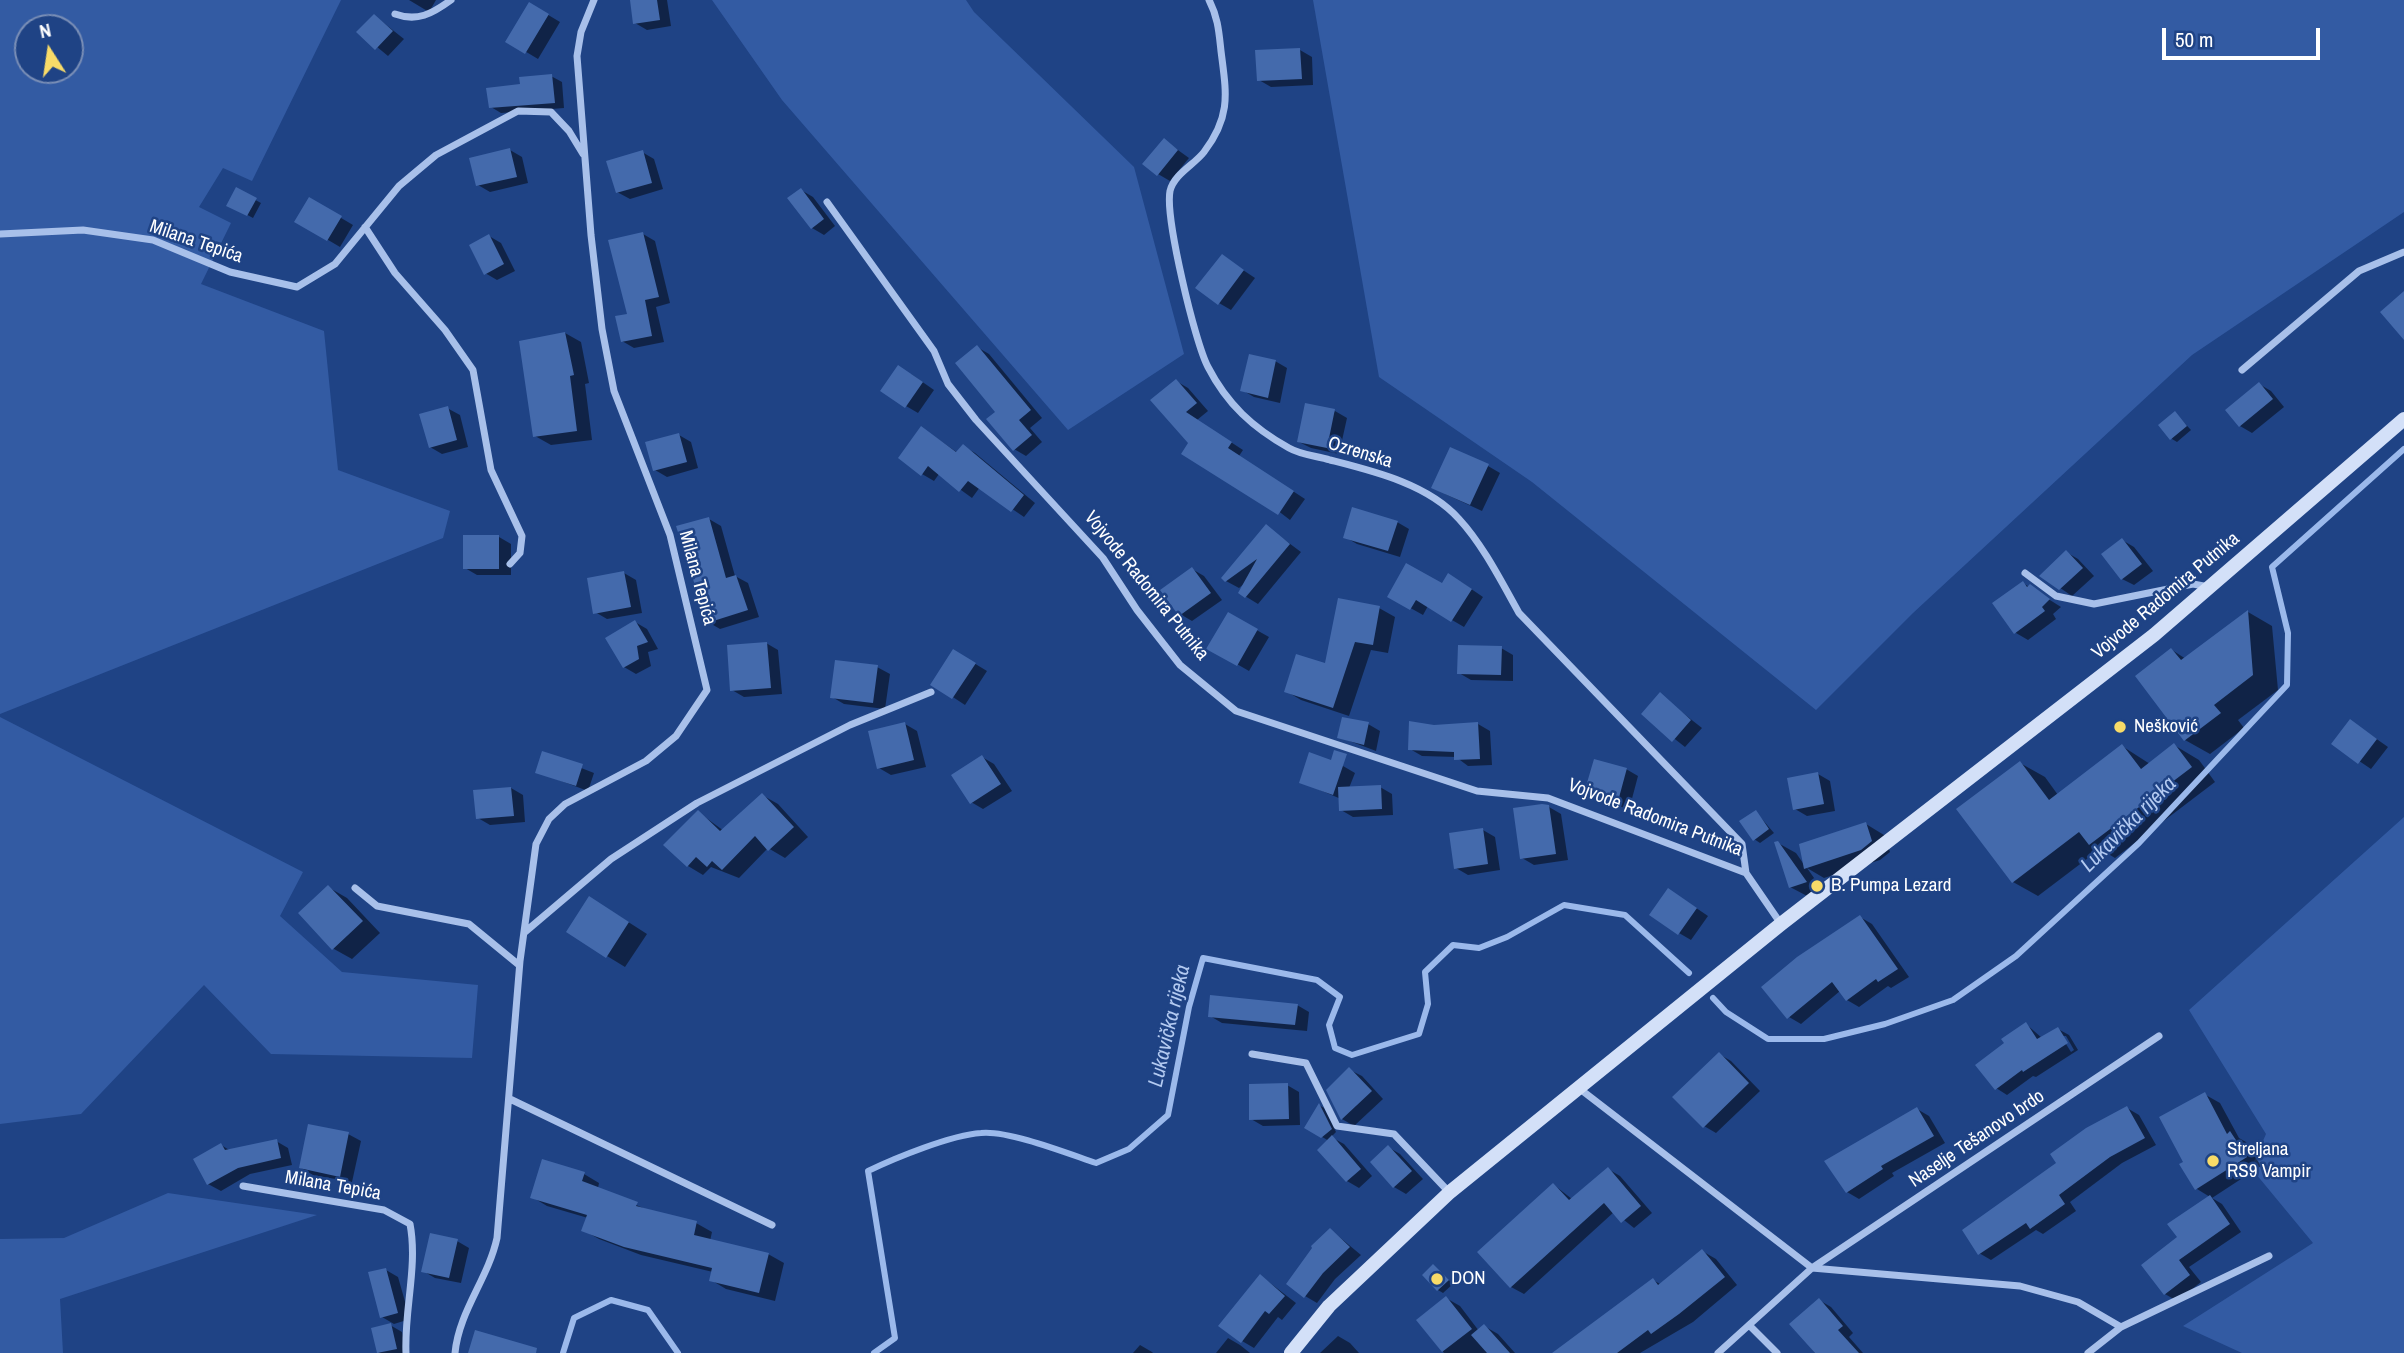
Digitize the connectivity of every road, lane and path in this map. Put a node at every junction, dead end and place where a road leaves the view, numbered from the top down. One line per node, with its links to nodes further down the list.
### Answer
1 (451, 0): 4 (street)
2 (594, 0): 5 (street, Milana Tepića)
3 (1209, 0): 16 (street, Ozrenska)
4 (395, 14)
5 (585, 158): 7 (street, Milana Tepića); 19 (street, Milana Tepića)
6 (827, 202): 16 (street, Vojvode Radomira Putnika)
7 (365, 227): 8 (street, Milana Tepića); 12 (street)
8 (0, 234)
9 (2404, 252): 10 (street)
10 (2242, 370)
11 (2404, 419): 14 (main road, Vojvode Radomira Putnika)
12 (510, 564)
13 (2025, 573): 14 (street)
14 (2209, 587): 18 (main road, Vojvode Radomira Putnika)
15 (931, 692): 19 (street)
16 (1746, 873): 18 (street, Vojvode Radomira Putnika)
17 (355, 888): 20 (street)
18 (1781, 924): 23 (main road, Vojvode Radomira Putnika)
19 (524, 933): 20 (street, Milana Tepića)
20 (519, 965): 24 (street, Milana Tepića)
21 (2160, 1036): 29 (street, Naselje Tešanovo brdo)
22 (1252, 1054): 26 (street)
23 (1580, 1089): 26 (main road, Vojvode Radomira Putnika); 29 (street)
24 (510, 1099): 27 (street); 33 (street, Milana Tepića)
25 (243, 1186): 32 (street, Milana Tepića)
26 (1450, 1192): 34 (main road, Vojvode Radomira Putnika)
27 (772, 1226)
28 (2269, 1256): 31 (street)
29 (1812, 1268): 30 (street, Naselje Tešanovo brdo); 31 (street)
30 (1749, 1325): 35 (street, Naselje Tešanovo brdo); 36 (street)
31 (2121, 1327): 37 (street)
32 (406, 1353)
33 (455, 1353)
34 (1291, 1353)
35 (1718, 1353)
36 (1777, 1353)
37 (2088, 1353)

